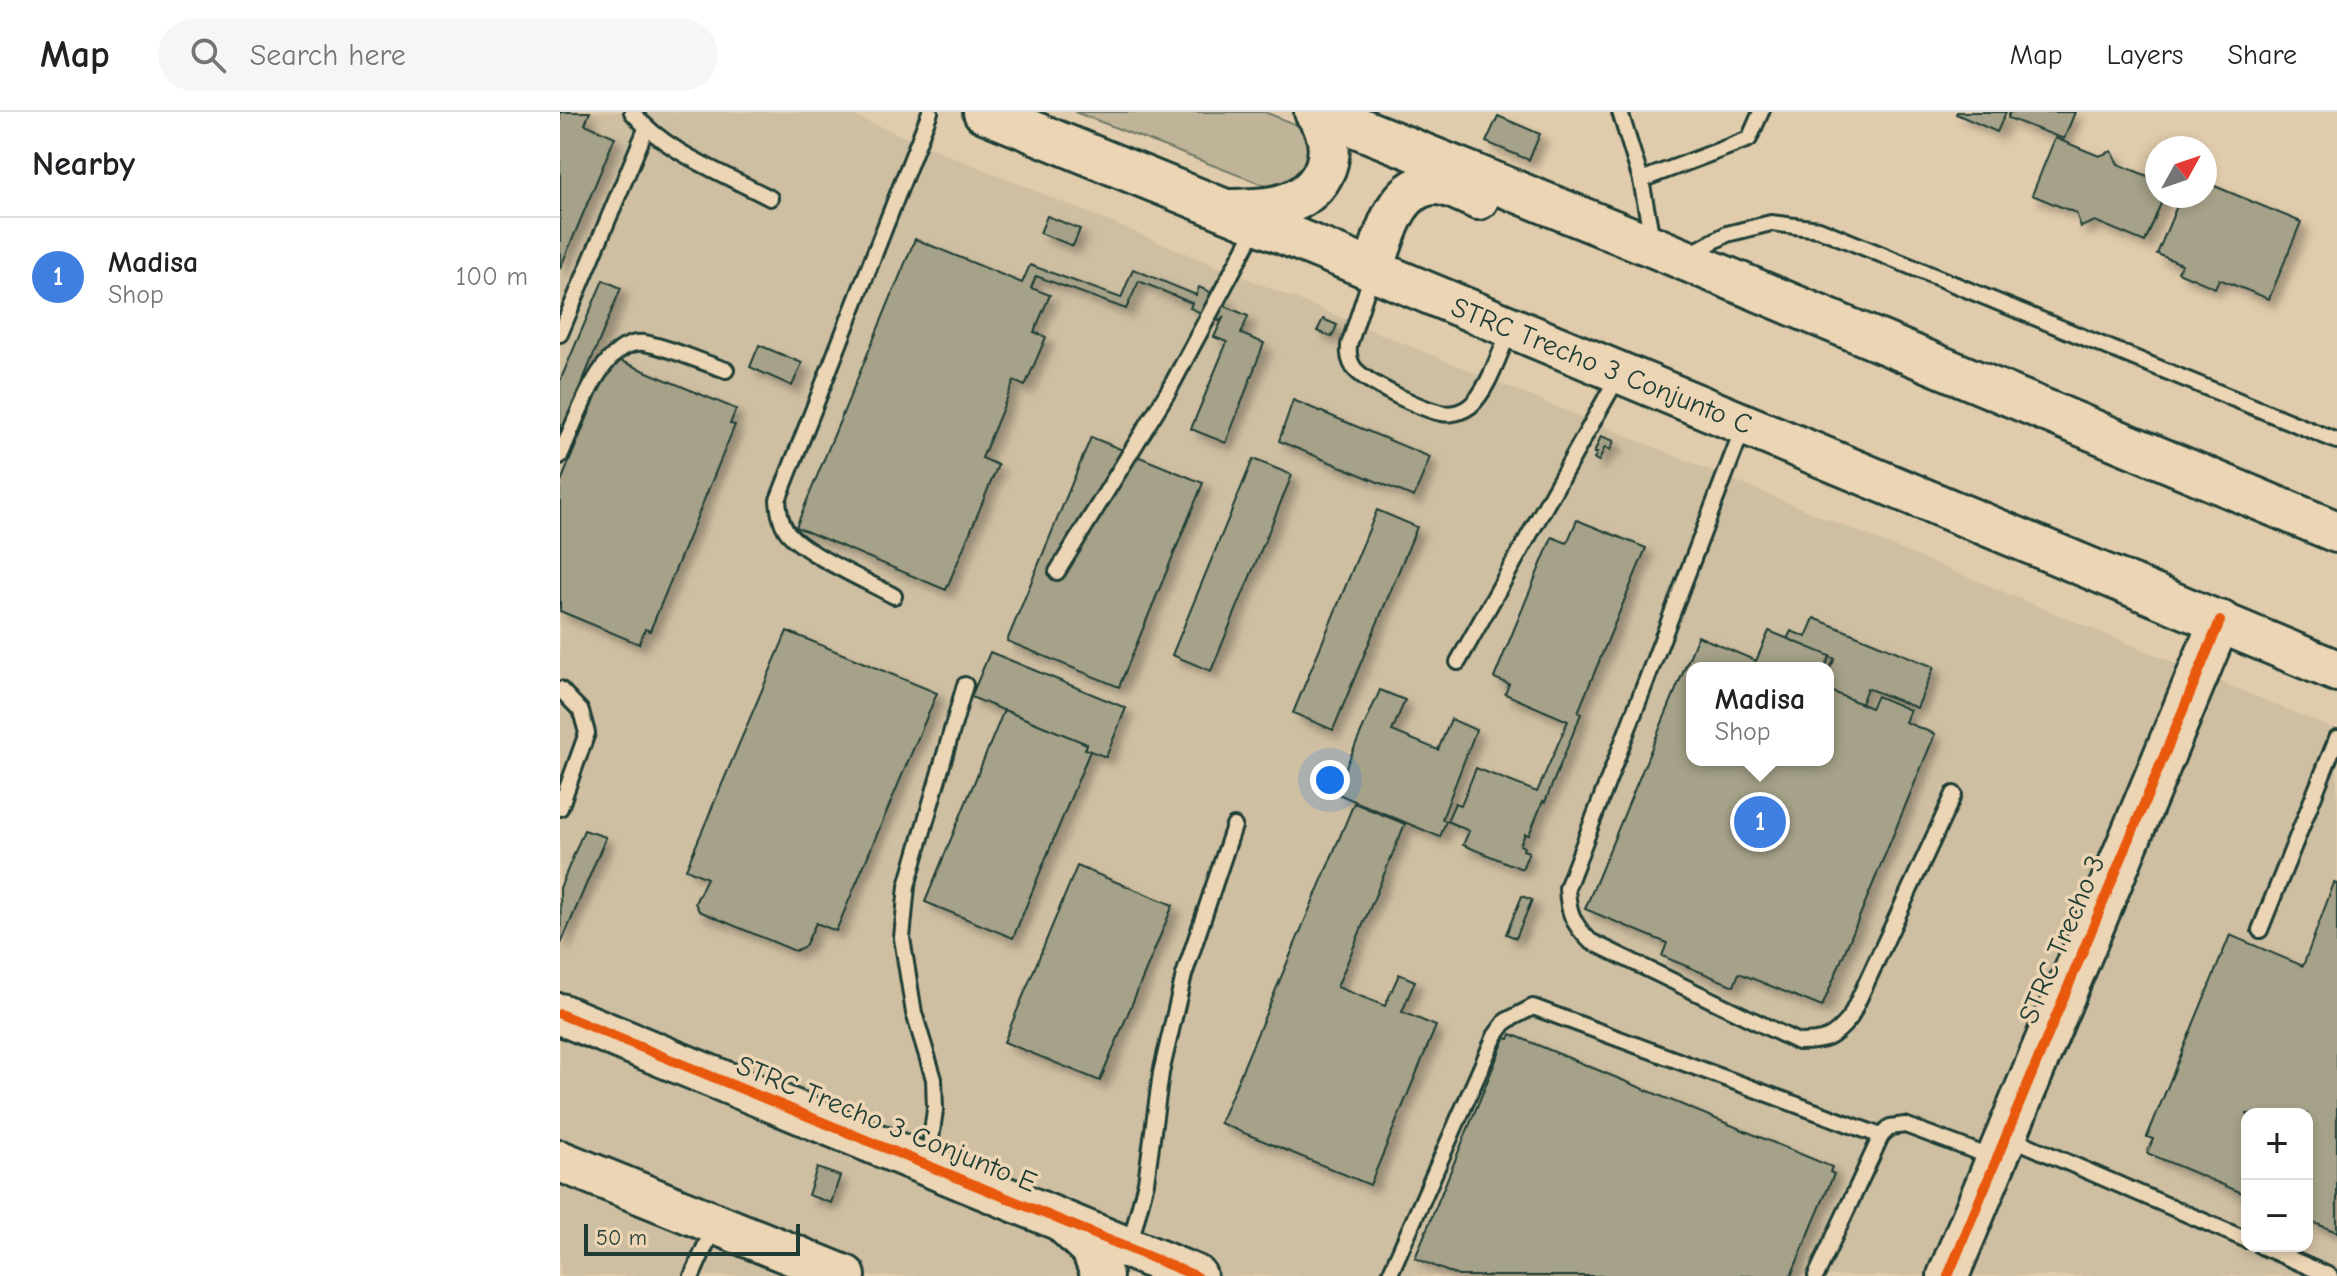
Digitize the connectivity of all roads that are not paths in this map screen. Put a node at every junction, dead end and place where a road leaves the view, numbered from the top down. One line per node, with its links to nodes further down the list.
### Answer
1 (632, 112): 7 (lane)
2 (930, 112): 22 (lane)
3 (984, 112): 10 (main road, STRC Trecho 3 Conjunto C)
4 (1317, 112): 10 (main road); 11 (main road)
5 (1620, 112): 8 (lane)
6 (1761, 112): 8 (lane)
7 (646, 129): 9 (lane); 14 (lane)
8 (1641, 180): 11 (lane)
9 (770, 198)
10 (1243, 217): 12 (main road, STRC Trecho 3 Conjunto C); 21 (lane)
11 (1658, 249): 12 (main road); 18 (lane); 20 (main road)
12 (1373, 270): 13 (main road, STRC Trecho 3 Conjunto C); 13 (lane)
13 (1511, 328): 16 (main road, STRC Trecho 3 Conjunto C)
14 (560, 334)
15 (726, 370): 19 (lane)
16 (1620, 373): 17 (main road, STRC Trecho 3 Conjunto C); 24 (lane)
17 (1745, 424): 23 (main road, STRC Trecho 3 Conjunto C); 30 (lane)
18 (2337, 441)
19 (560, 456)
20 (2337, 532)
21 (1057, 572)
22 (894, 596)
23 (2220, 621): 25 (main road, STRC Trecho 3 Conjunto C); 36 (main road, STRC Trecho 3)
24 (1458, 662)
25 (2337, 671)
26 (965, 685): 38 (lane)
27 (560, 689): 31 (lane)
28 (2337, 738): 29 (lane)
29 (2331, 765): 33 (lane)
30 (1954, 794)
31 (560, 808)
32 (1234, 826): 42 (lane)
33 (2260, 930)
34 (560, 1014): 38 (main road, STRC Trecho 3 Conjunto E)
35 (1881, 1136): 36 (lane); 46 (lane); 47 (lane)
36 (2001, 1148): 40 (lane); 48 (main road, STRC Trecho 3)
37 (560, 1161): 39 (main road)
38 (928, 1165): 42 (main road, STRC Trecho 3 Conjunto E)
39 (715, 1224): 43 (lane); 44 (main road)
40 (2241, 1238)
41 (2275, 1252): 49 (lane)
42 (1116, 1262): 45 (main road)
43 (692, 1276)
44 (845, 1276)
45 (1196, 1276)
46 (1389, 1276)
47 (1816, 1276)
48 (1948, 1276)
49 (2330, 1276)

